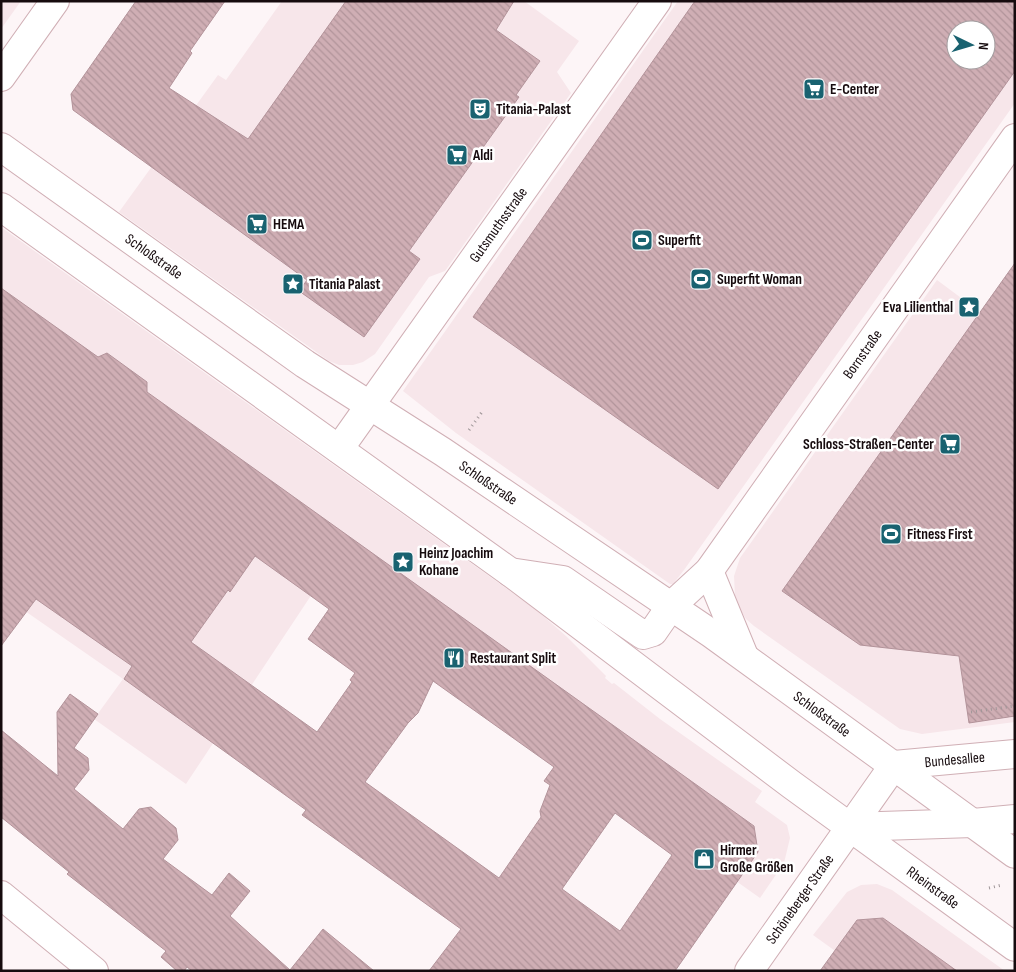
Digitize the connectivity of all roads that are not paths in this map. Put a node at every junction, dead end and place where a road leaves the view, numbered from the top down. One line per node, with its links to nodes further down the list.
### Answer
1 (55, 1): 3 (street)
2 (656, 1): 7 (street, Gutsmuthsstraße)
3 (1, 77)
4 (1015, 138): 9 (street, Bornstraße)
5 (1, 146): 7 (street, Schloßstraße)
6 (1, 208): 8 (street)
7 (370, 406): 8 (street, Gutsmuthsstraße); 11 (street, Schloßstraße)
8 (339, 449): 10 (street)
9 (709, 571): 11 (street, Bornstraße); 12 (street)
10 (510, 572): 11 (street, Bornstraße); 17 (street)
11 (671, 606): 12 (street, Schloßstraße)
12 (744, 656): 14 (street, Schloßstraße)
13 (1015, 754): 14 (street, Bundesallee)
14 (894, 765): 16 (street, Schloßstraße); 17 (street, Schöneberger Straße)
15 (1015, 818): 16 (street)
16 (973, 823): 17 (street); 18 (street)
17 (850, 827): 20 (street, Rheinstraße); 22 (street, Schöneberger Straße)
18 (1015, 854)
19 (1, 895): 21 (street)
20 (1015, 947)
21 (94, 971)
22 (749, 971)

